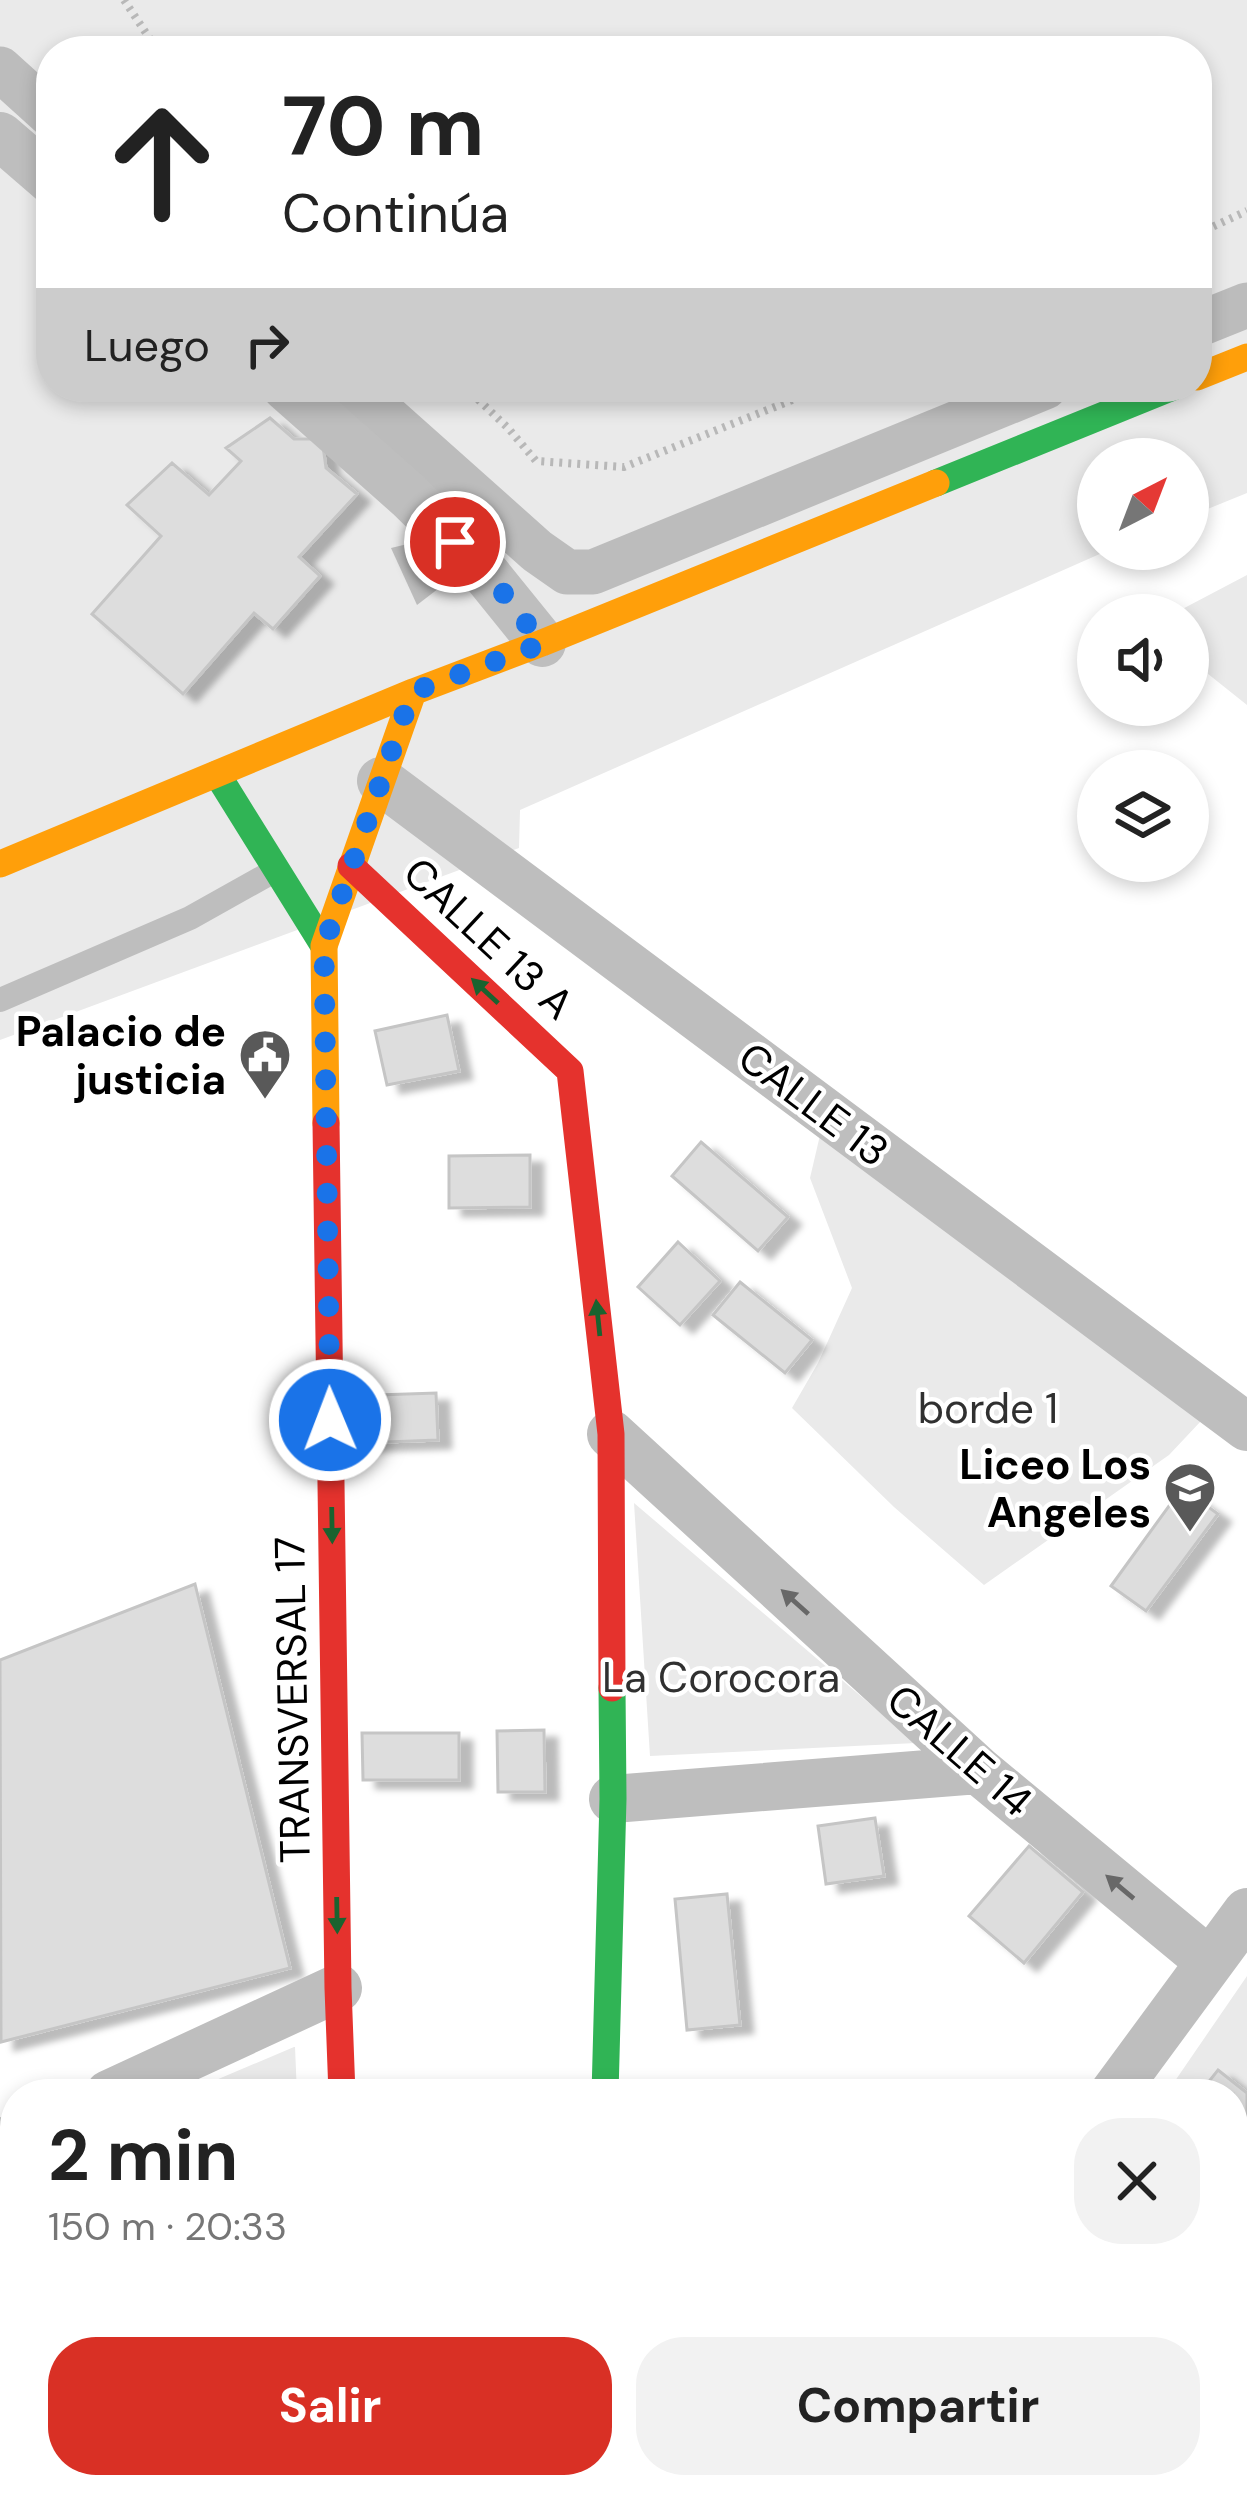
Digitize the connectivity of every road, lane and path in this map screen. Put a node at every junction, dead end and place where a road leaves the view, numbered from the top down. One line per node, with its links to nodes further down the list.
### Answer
1 (124, 0): 2 (path)
2 (148, 36)
3 (0, 136): 4 (street)
4 (36, 167)
5 (1247, 211): 6 (path)
6 (1212, 227)
7 (1247, 357): 8 (street)
8 (1212, 371)
9 (303, 402): 13 (street)
10 (481, 402): 11 (path)
11 (787, 402)
12 (1136, 402): 13 (street)
13 (542, 644): 14 (street)
14 (412, 692): 15 (street); 16 (street)
15 (217, 774): 17 (street); 19 (street)
16 (381, 781): 18 (street); 22 (street, CALLE 13)
17 (0, 864)
18 (351, 866): 20 (street); 23 (street, CALLE 13 A, one-way to 18)
19 (276, 870): 20 (street); 21 (lane)
20 (324, 946): 28 (street, TRANSVERSAL 17, one-way to 28)
21 (0, 1000)
22 (1247, 1427)
23 (611, 1434): 24 (street, CALLE 14, one-way to 23); 25 (street)
24 (978, 1770): 25 (street); 27 (street, CALLE 14, one-way to 24)
25 (613, 1799): 31 (street)
26 (1247, 1912): 27 (street)
27 (1210, 1962): 32 (street)
28 (338, 1988): 29 (street); 30 (street, TRANSVERSAL 17)
29 (141, 2079)
30 (341, 2079)
31 (605, 2079)
32 (1124, 2079)

